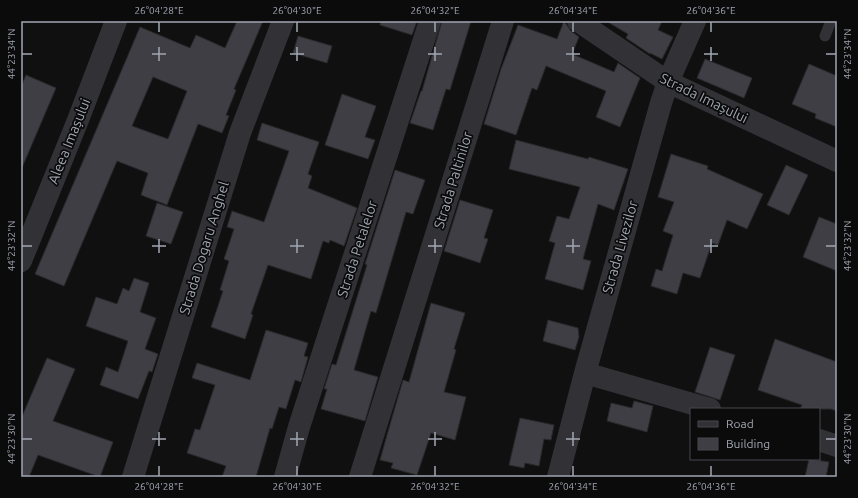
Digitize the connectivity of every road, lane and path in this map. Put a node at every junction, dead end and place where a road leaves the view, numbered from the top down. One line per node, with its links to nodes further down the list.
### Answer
1 (116, 21): 11 (street, Aleea Imașului)
2 (283, 21): 16 (street, Strada Dogaru Anghel)
3 (430, 21): 17 (street, Strada Petalelor)
4 (503, 21): 18 (street, Strada Paltinilor)
5 (578, 21): 9 (street, Strada Imașului)
6 (695, 21): 9 (street, Strada Livezilor)
7 (831, 21): 8 (lane)
8 (824, 36)
9 (668, 82): 10 (street, Strada Imașului); 12 (street, Strada Livezilor)
10 (837, 161)
11 (21, 261)
12 (584, 372): 13 (street); 19 (street, Strada Livezilor)
13 (707, 408)
14 (820, 440): 15 (street)
15 (837, 446)
16 (133, 477)
17 (285, 477)
18 (360, 477)
19 (558, 477)

